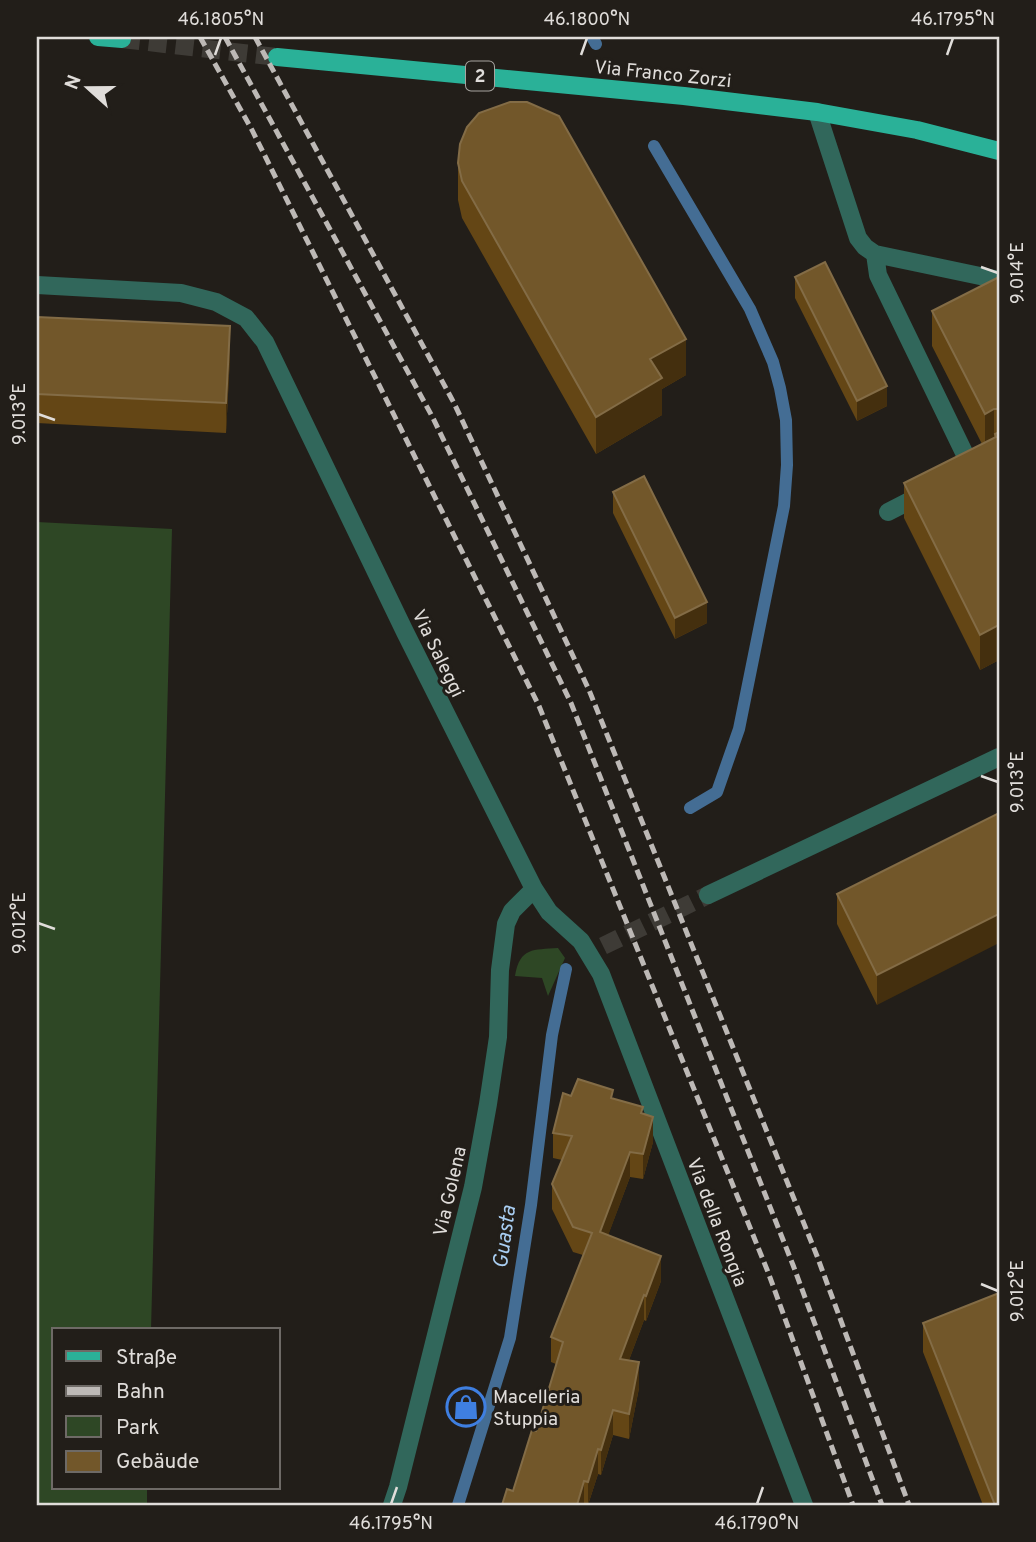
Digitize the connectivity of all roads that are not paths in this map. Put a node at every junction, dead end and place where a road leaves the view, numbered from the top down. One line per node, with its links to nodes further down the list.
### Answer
1 (98, 37): 2 (main road)
2 (122, 39)
3 (277, 57): 4 (main road, Via Franco Zorzi / 2)
4 (817, 112): 5 (main road, Via Franco Zorzi / 2); 6 (street)
5 (999, 151)
6 (876, 254): 7 (street); 9 (street)
7 (999, 280)
8 (37, 285): 13 (street, Via Saleggi)
9 (990, 460)
10 (936, 488): 11 (street)
11 (888, 512)
12 (999, 757): 14 (street)
13 (534, 889): 15 (street, Via Saleggi); 16 (street, Via Golena)
14 (708, 895)
15 (596, 950): 17 (street, Via della Rongia)
16 (392, 1505)
17 (804, 1505)

